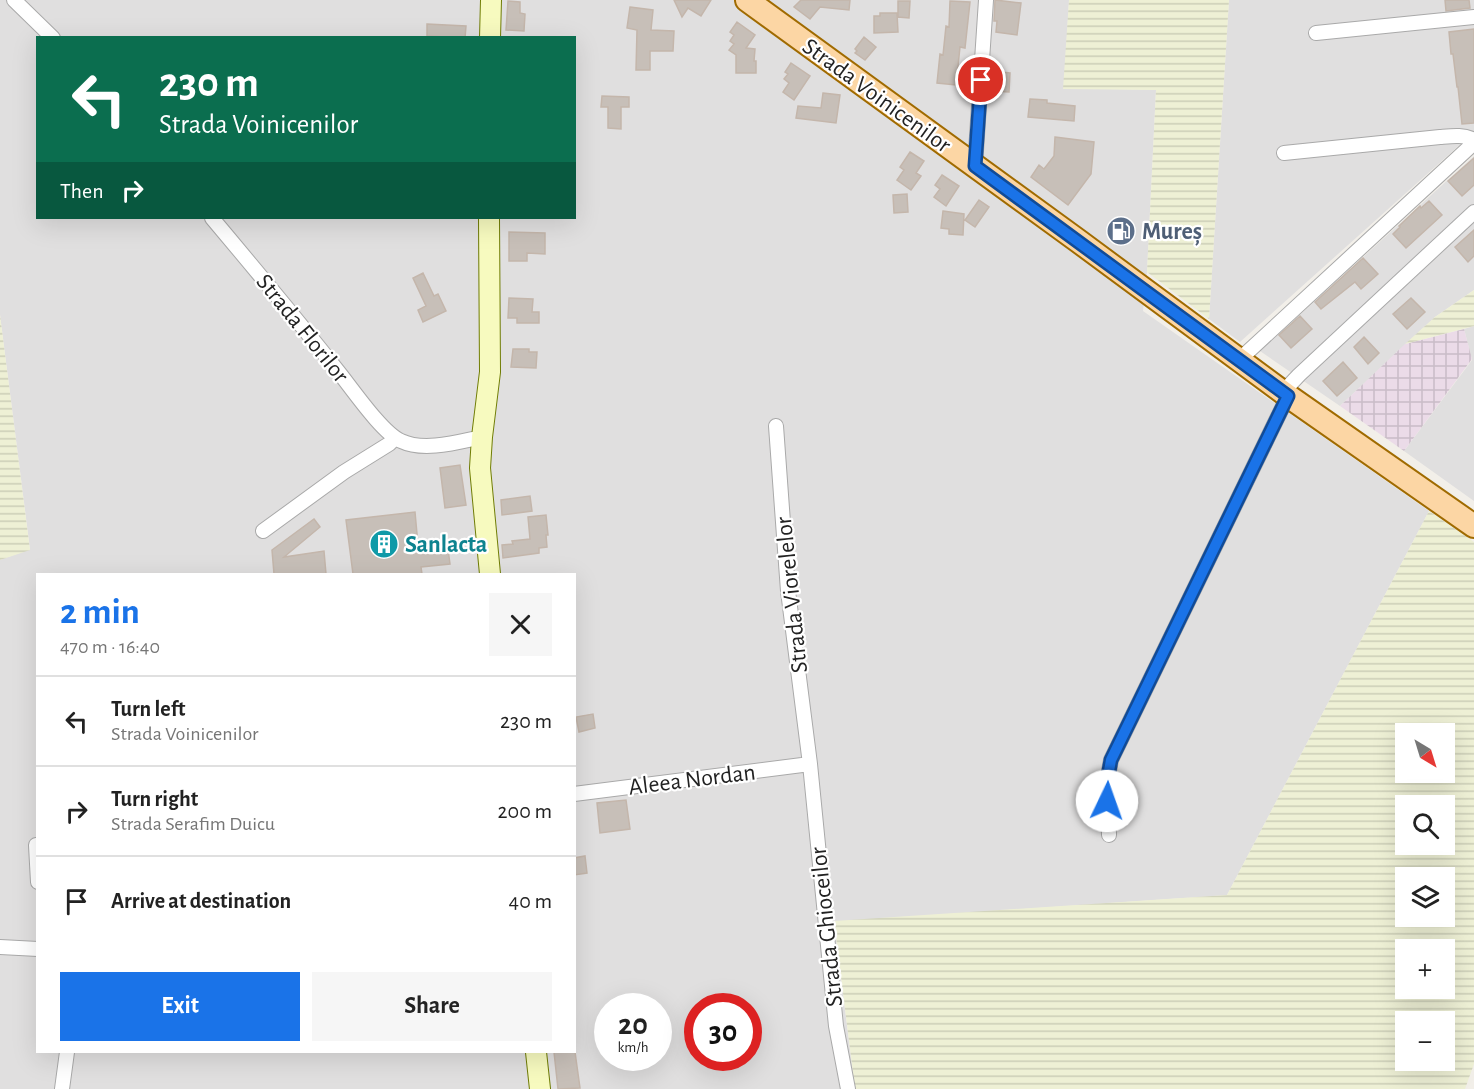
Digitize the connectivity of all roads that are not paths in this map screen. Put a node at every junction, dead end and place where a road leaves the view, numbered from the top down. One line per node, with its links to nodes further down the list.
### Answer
1 (14, 0): 7 (street)
2 (491, 0): 8 (street)
3 (747, 0): 11 (main road, Strada Voinicenilor)
4 (986, 0): 11 (street)
5 (1474, 16): 6 (street)
6 (1316, 33)
7 (51, 36)
8 (490, 36)
9 (1474, 142): 10 (street); 15 (street)
10 (1284, 153)
11 (975, 166): 15 (main road, Strada Voinicenilor)
12 (1474, 212): 16 (street)
13 (213, 219): 19 (street, Strada Florilor)
14 (489, 219): 18 (street)
15 (1239, 360): 16 (main road, Strada Voinicenilor)
16 (1286, 394): 20 (main road, Strada Voinicenilor); 25 (street)
17 (776, 426): 23 (street, Strada Viorelelor)
18 (482, 437): 19 (street); 22 (street)
19 (395, 438): 21 (street)
20 (1474, 526)
21 (263, 531)
22 (490, 573)
23 (810, 764): 24 (street, Aleea Nordan); 32 (street, Strada Ghioceilor)
24 (576, 794)
25 (1109, 835)
26 (0, 947): 27 (street)
27 (36, 949)
28 (67, 1053): 30 (street)
29 (536, 1053): 31 (street)
30 (62, 1089)
31 (540, 1089)
32 (848, 1089)

